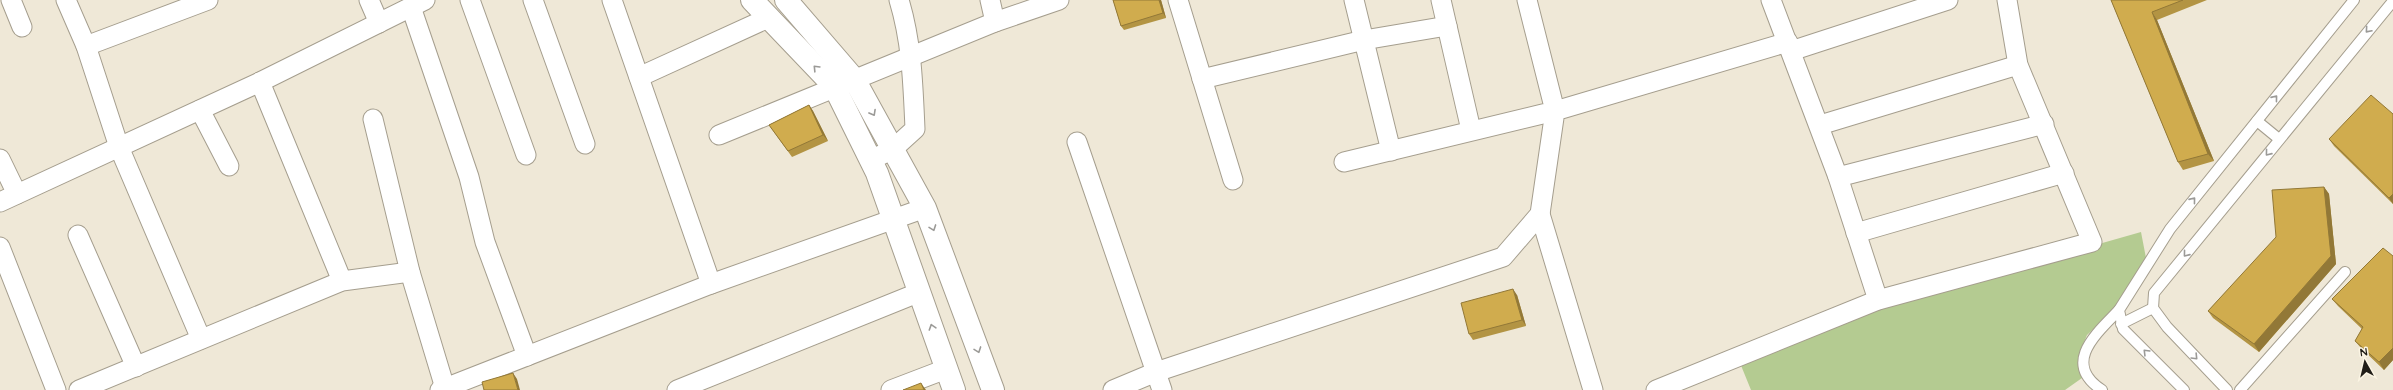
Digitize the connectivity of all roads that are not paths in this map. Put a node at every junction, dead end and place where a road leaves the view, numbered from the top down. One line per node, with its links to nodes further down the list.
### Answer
1 (11, 0): 26 (street)
2 (66, 0): 29 (street)
3 (208, 0): 29 (street)
4 (369, 0): 25 (street)
5 (470, 0): 52 (street)
6 (533, 0): 48 (street)
7 (612, 0): 33 (street)
8 (752, 0): 23 (main road)
9 (786, 0): 34 (main road)
10 (900, 0): 31 (street)
11 (990, 0): 24 (street)
12 (1059, 0): 24 (street)
13 (1178, 0): 35 (street)
14 (1354, 0): 28 (street)
15 (1441, 0): 27 (street)
16 (1527, 0): 39 (street)
17 (1771, 0): 30 (street)
18 (1948, 0): 30 (street)
19 (2007, 0): 32 (street)
20 (2354, 0): 41 (lane, one-way to 20)
21 (2393, 1): 46 (lane, one-way to 46)
22 (418, 4): 25 (street); 77 (street)
23 (768, 18): 33 (street); 37 (main road, one-way to 23)
24 (995, 22): 31 (street)
25 (379, 23): 36 (street)
26 (22, 26)
27 (1447, 26): 28 (street); 44 (street)
28 (1364, 40): 35 (street); 51 (street)
29 (86, 46): 49 (street)
30 (1790, 47): 39 (street); 43 (street)
31 (912, 57): 34 (street); 50 (street)
32 (2018, 65): 42 (street); 43 (street)
33 (639, 77): 70 (street)
34 (854, 79): 37 (street); 50 (main road, one-way to 50)
35 (1202, 79): 59 (street)
36 (260, 82): 38 (street); 69 (street)
37 (834, 86): 45 (street); 54 (main road)
38 (200, 110): 49 (street); 56 (street)
39 (1555, 112): 44 (street); 62 (street)
40 (373, 119): 67 (street)
41 (2257, 121): 46 (lane); 74 (lane, one-way to 41)
42 (2044, 124): 57 (street); 58 (street)
43 (1820, 126): 58 (street)
44 (1471, 130): 51 (street)
45 (719, 135)
46 (2279, 139): 73 (lane, one-way to 73)
47 (1077, 142): 80 (street)
48 (585, 144)
49 (119, 147): 60 (street); 76 (street)
50 (893, 148): 54 (street); 61 (main road)
51 (1391, 151): 55 (street)
52 (526, 155)
53 (0, 159): 60 (street)
54 (870, 160): 63 (main road)
55 (1344, 162)
56 (229, 166)
57 (2064, 173): 64 (street); 72 (street)
58 (1838, 178): 64 (street)
59 (1233, 180)
60 (8, 198)
61 (926, 208): 63 (street); 88 (main road, one-way to 88)
62 (1540, 214): 80 (street); 91 (street)
63 (894, 218): 70 (street); 71 (main road)
64 (1856, 233): 72 (street)
65 (78, 235): 78 (street)
66 (0, 247): 83 (street)
67 (410, 272): 69 (street); 82 (street)
68 (2345, 272): 95 (lane)
69 (342, 281): 76 (street)
70 (711, 284): 77 (street)
71 (920, 292): 79 (main road, one-way to 71); 85 (street)
72 (1878, 300): 92 (street)
73 (2153, 308): 75 (lane); 81 (lane, one-way to 81)
74 (2119, 310): 75 (lane); 93 (lane)
75 (2121, 324): 94 (lane, one-way to 75)
76 (201, 339): 78 (street)
77 (527, 356): 82 (street)
78 (136, 366): 84 (street)
79 (946, 369): 86 (street); 87 (main road)
80 (1156, 372): 89 (street); 90 (street)
81 (2220, 388)
82 (442, 389)
83 (56, 390)
84 (79, 390)
85 (677, 390)
86 (891, 390)
87 (954, 390)
88 (993, 390)
89 (1113, 390)
90 (1162, 390)
91 (1593, 390)
92 (1656, 390)
93 (2102, 390)
94 (2184, 390)
95 (2240, 390)

